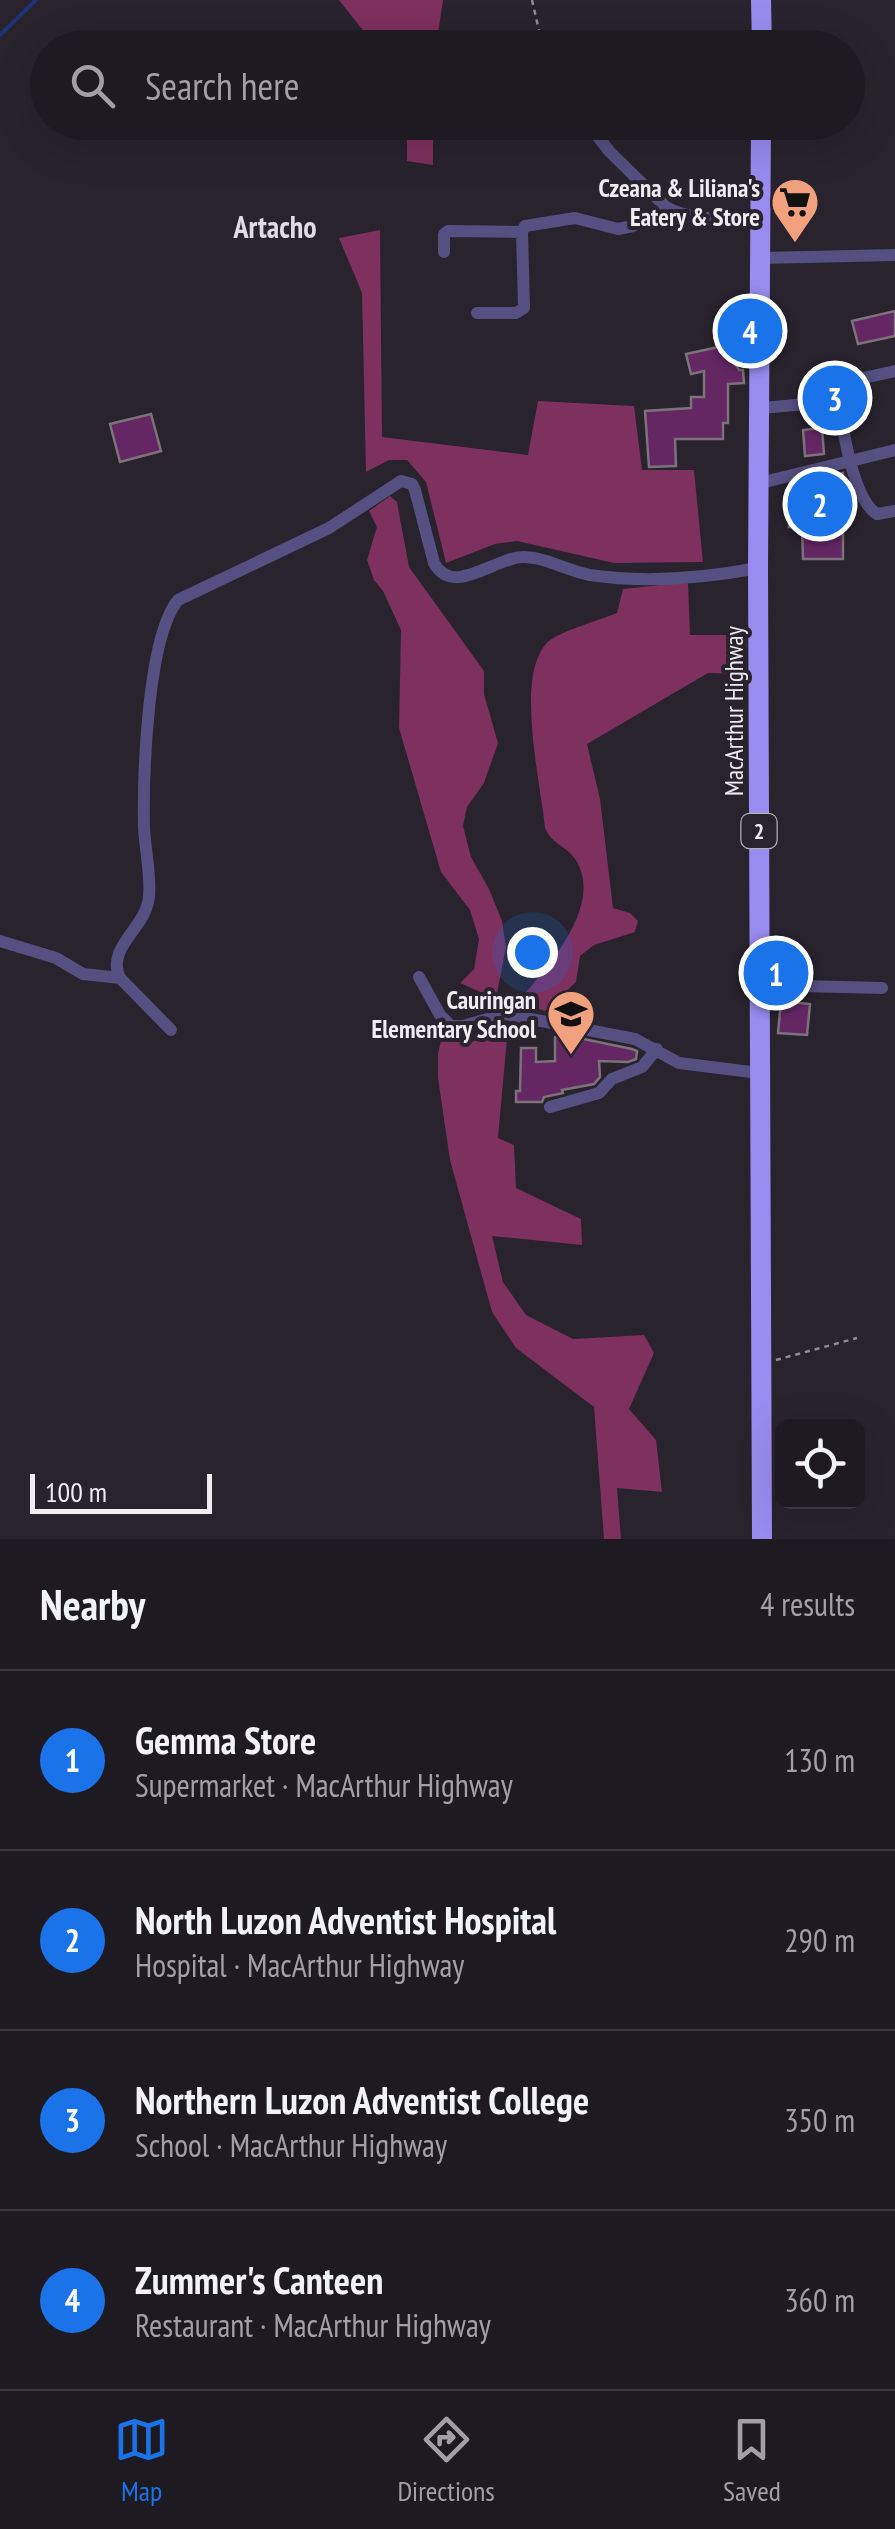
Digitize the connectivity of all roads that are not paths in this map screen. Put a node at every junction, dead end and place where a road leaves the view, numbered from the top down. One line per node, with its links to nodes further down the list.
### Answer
1 (761, 0): 2 (highway)
2 (762, 30)
3 (600, 140): 5 (street)
4 (761, 140): 6 (highway, MacArthur Highway / 2)
5 (666, 208): 6 (street); 7 (street)
6 (760, 218): 10 (highway, MacArthur Highway / 2)
7 (522, 232): 8 (street); 11 (street)
8 (444, 252)
9 (895, 255): 10 (street)
10 (760, 258): 12 (highway, MacArthur Highway / 2)
11 (477, 313)
12 (762, 339): 13 (street); 16 (highway, MacArthur Highway / 2)
13 (741, 354)
14 (895, 371): 15 (street)
15 (839, 400): 16 (street); 18 (street)
16 (761, 408): 19 (highway, MacArthur Highway / 2)
17 (895, 450): 18 (street)
18 (851, 463): 19 (street); 20 (street)
19 (760, 484): 21 (highway, MacArthur Highway / 2)
20 (895, 510)
21 (758, 568): 24 (street); 25 (highway, MacArthur Highway / 2)
22 (0, 942): 24 (street)
23 (419, 977): 28 (street)
24 (120, 978): 27 (street)
25 (760, 985): 26 (street); 29 (highway, MacArthur Highway / 2)
26 (882, 988)
27 (171, 1030)
28 (657, 1049): 29 (street); 30 (street)
29 (758, 1073): 31 (highway, MacArthur Highway / 2)
30 (550, 1107)
31 (762, 1539)

